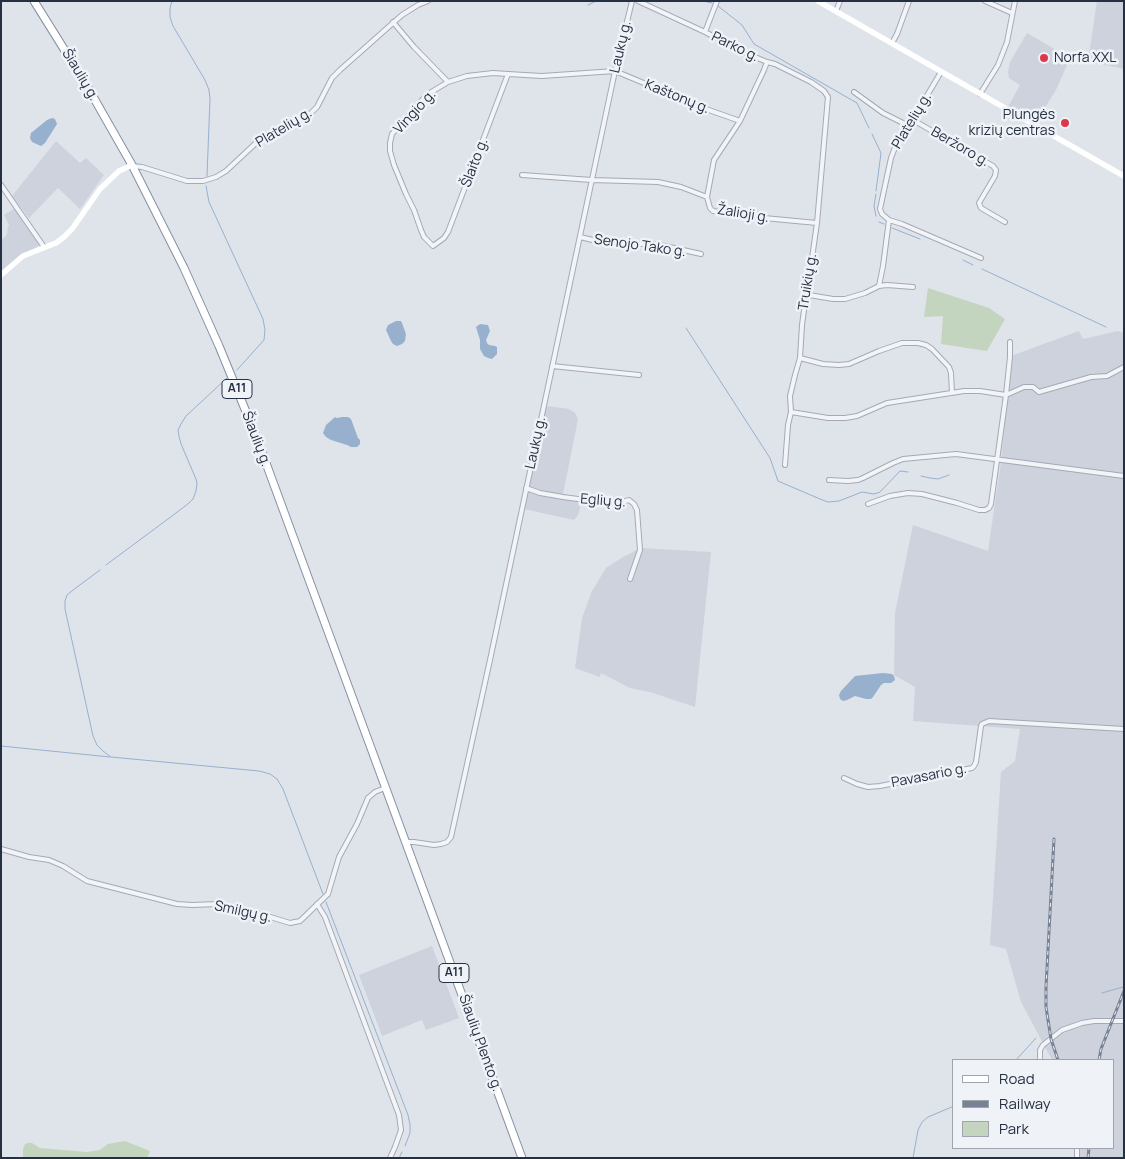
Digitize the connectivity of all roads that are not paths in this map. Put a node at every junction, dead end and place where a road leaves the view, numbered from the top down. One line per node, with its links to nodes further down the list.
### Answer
1 (34, 1): 27 (highway, Šiaulių g. / A11)
2 (428, 1): 13 (street, Platelių g.)
3 (632, 1): 17 (street, Laukų g.)
4 (638, 1): 14 (street, Parko g.)
5 (716, 1): 14 (street)
6 (818, 1): 11 (main road)
7 (840, 1): 11 (street)
8 (909, 1): 15 (street)
9 (984, 1): 12 (street)
10 (1015, 1): 12 (street)
11 (836, 11): 15 (main road)
12 (1012, 13): 22 (street)
13 (394, 22): 20 (street); 27 (street, Platelių g.)
14 (705, 32): 16 (street, Parko g.)
15 (892, 43): 18 (main road)
16 (767, 62): 23 (street, Parko g.); 25 (street, Žalioji g.)
17 (615, 71): 19 (street, Vingio g.); 25 (street, Kaštonų g.); 30 (street, Laukų g.)
18 (942, 72): 22 (main road); 24 (street, Platelių g.)
19 (508, 74): 20 (street, Vingio g.); 37 (street, Šlaito g.)
20 (448, 82): 37 (street, Vingio g.)
21 (854, 92): 26 (street)
22 (980, 94): 29 (main road)
23 (828, 97): 35 (street, Truikių g.)
24 (913, 120): 26 (street, Platelių g.); 34 (street, Beržoro g.)
25 (740, 122): 32 (street, Žalioji g.)
26 (909, 126): 33 (street, Platelių g.)
27 (132, 166): 38 (main road); 62 (highway, Šiaulių g. / A11)
28 (522, 175): 30 (street)
29 (1124, 176)
30 (592, 180): 32 (street); 36 (street, Laukų g.)
31 (1, 185): 38 (street)
32 (707, 197): 35 (street, Žalioji g.)
33 (889, 220): 40 (street); 42 (street, Platelių g.)
34 (1005, 222)
35 (817, 223): 44 (street, Truikių g.)
36 (580, 237): 39 (street, Senojo Tako g.); 47 (street, Laukų g.)
37 (433, 246)
38 (44, 247): 41 (main road)
39 (701, 254)
40 (981, 258)
41 (1, 275)
42 (879, 286): 43 (street); 44 (street)
43 (913, 287)
44 (809, 295): 46 (street, Truikių g.)
45 (1010, 342): 51 (street)
46 (800, 358): 50 (street); 52 (street, Truikių g.)
47 (552, 366): 49 (street); 57 (street, Laukų g.)
48 (1124, 367): 51 (street)
49 (639, 375)
50 (952, 393): 51 (street); 52 (street)
51 (1006, 395): 53 (street)
52 (791, 412): 54 (street, Truikių g.)
53 (998, 459): 55 (street); 56 (street); 58 (street)
54 (785, 465)
55 (1124, 476)
56 (829, 480)
57 (526, 488): 59 (street, Eglių g.); 63 (street, Laukų g.)
58 (868, 504)
59 (630, 579)
60 (1124, 729): 61 (street, Pavasario g.)
61 (844, 778)
62 (385, 788): 63 (highway, Šiaulių Plento g. / A11); 65 (street, Smilgų g.)
63 (405, 842): 69 (highway, Šiaulių Plento g. / A11)
64 (1, 848): 65 (street, Smilgų g.)
65 (317, 904): 68 (street)
66 (1124, 1021): 67 (street)
67 (1040, 1059)
68 (390, 1158)
69 (522, 1158)

